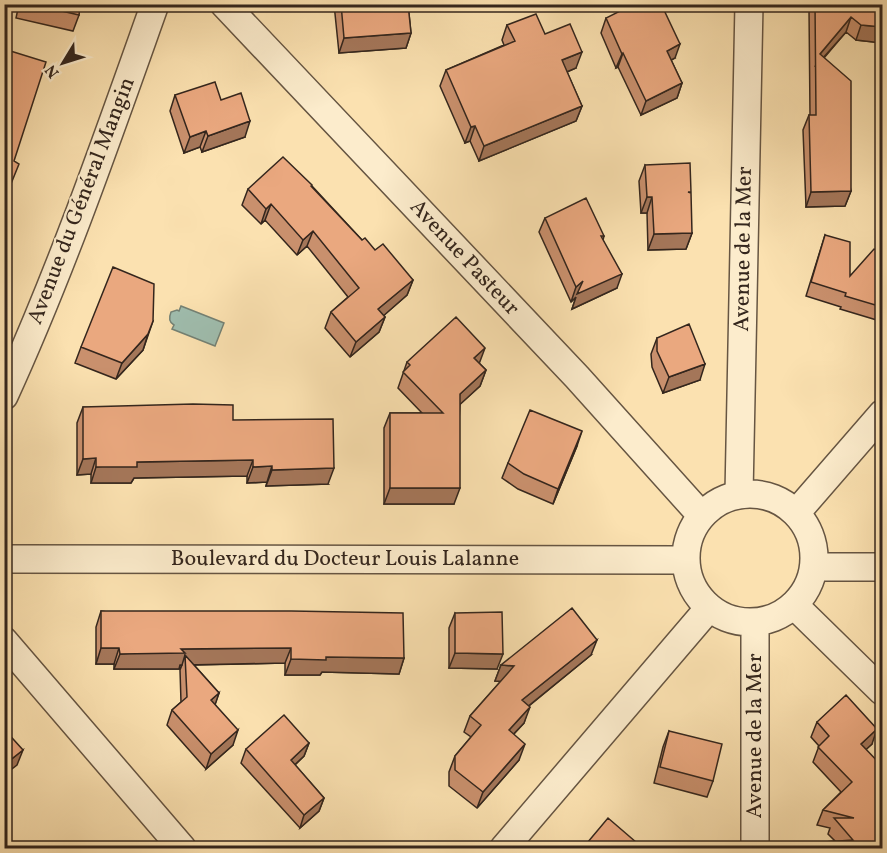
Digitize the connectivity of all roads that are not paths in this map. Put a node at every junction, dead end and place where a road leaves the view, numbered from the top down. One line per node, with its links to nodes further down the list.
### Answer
1 (155, 4): 4 (street, Avenue du Général Mangin)
2 (224, 4): 8 (street, Avenue Pasteur)
3 (749, 4): 6 (street, Avenue de la Mer)
4 (4, 396)
5 (882, 414): 7 (street)
6 (739, 494): 7 (street); 8 (street)
7 (796, 513): 11 (street)
8 (701, 515): 10 (street)
9 (4, 559): 10 (street, Boulevard du Docteur Louis Lalanne)
10 (685, 560): 14 (street)
11 (814, 567): 12 (street); 13 (street)
12 (882, 567)
13 (794, 605): 15 (street); 17 (street)
14 (710, 608): 15 (street); 19 (street)
15 (755, 623): 20 (street, Avenue de la Mer)
16 (4, 641): 18 (street)
17 (882, 691)
18 (182, 849)
19 (504, 849)
20 (755, 849)

